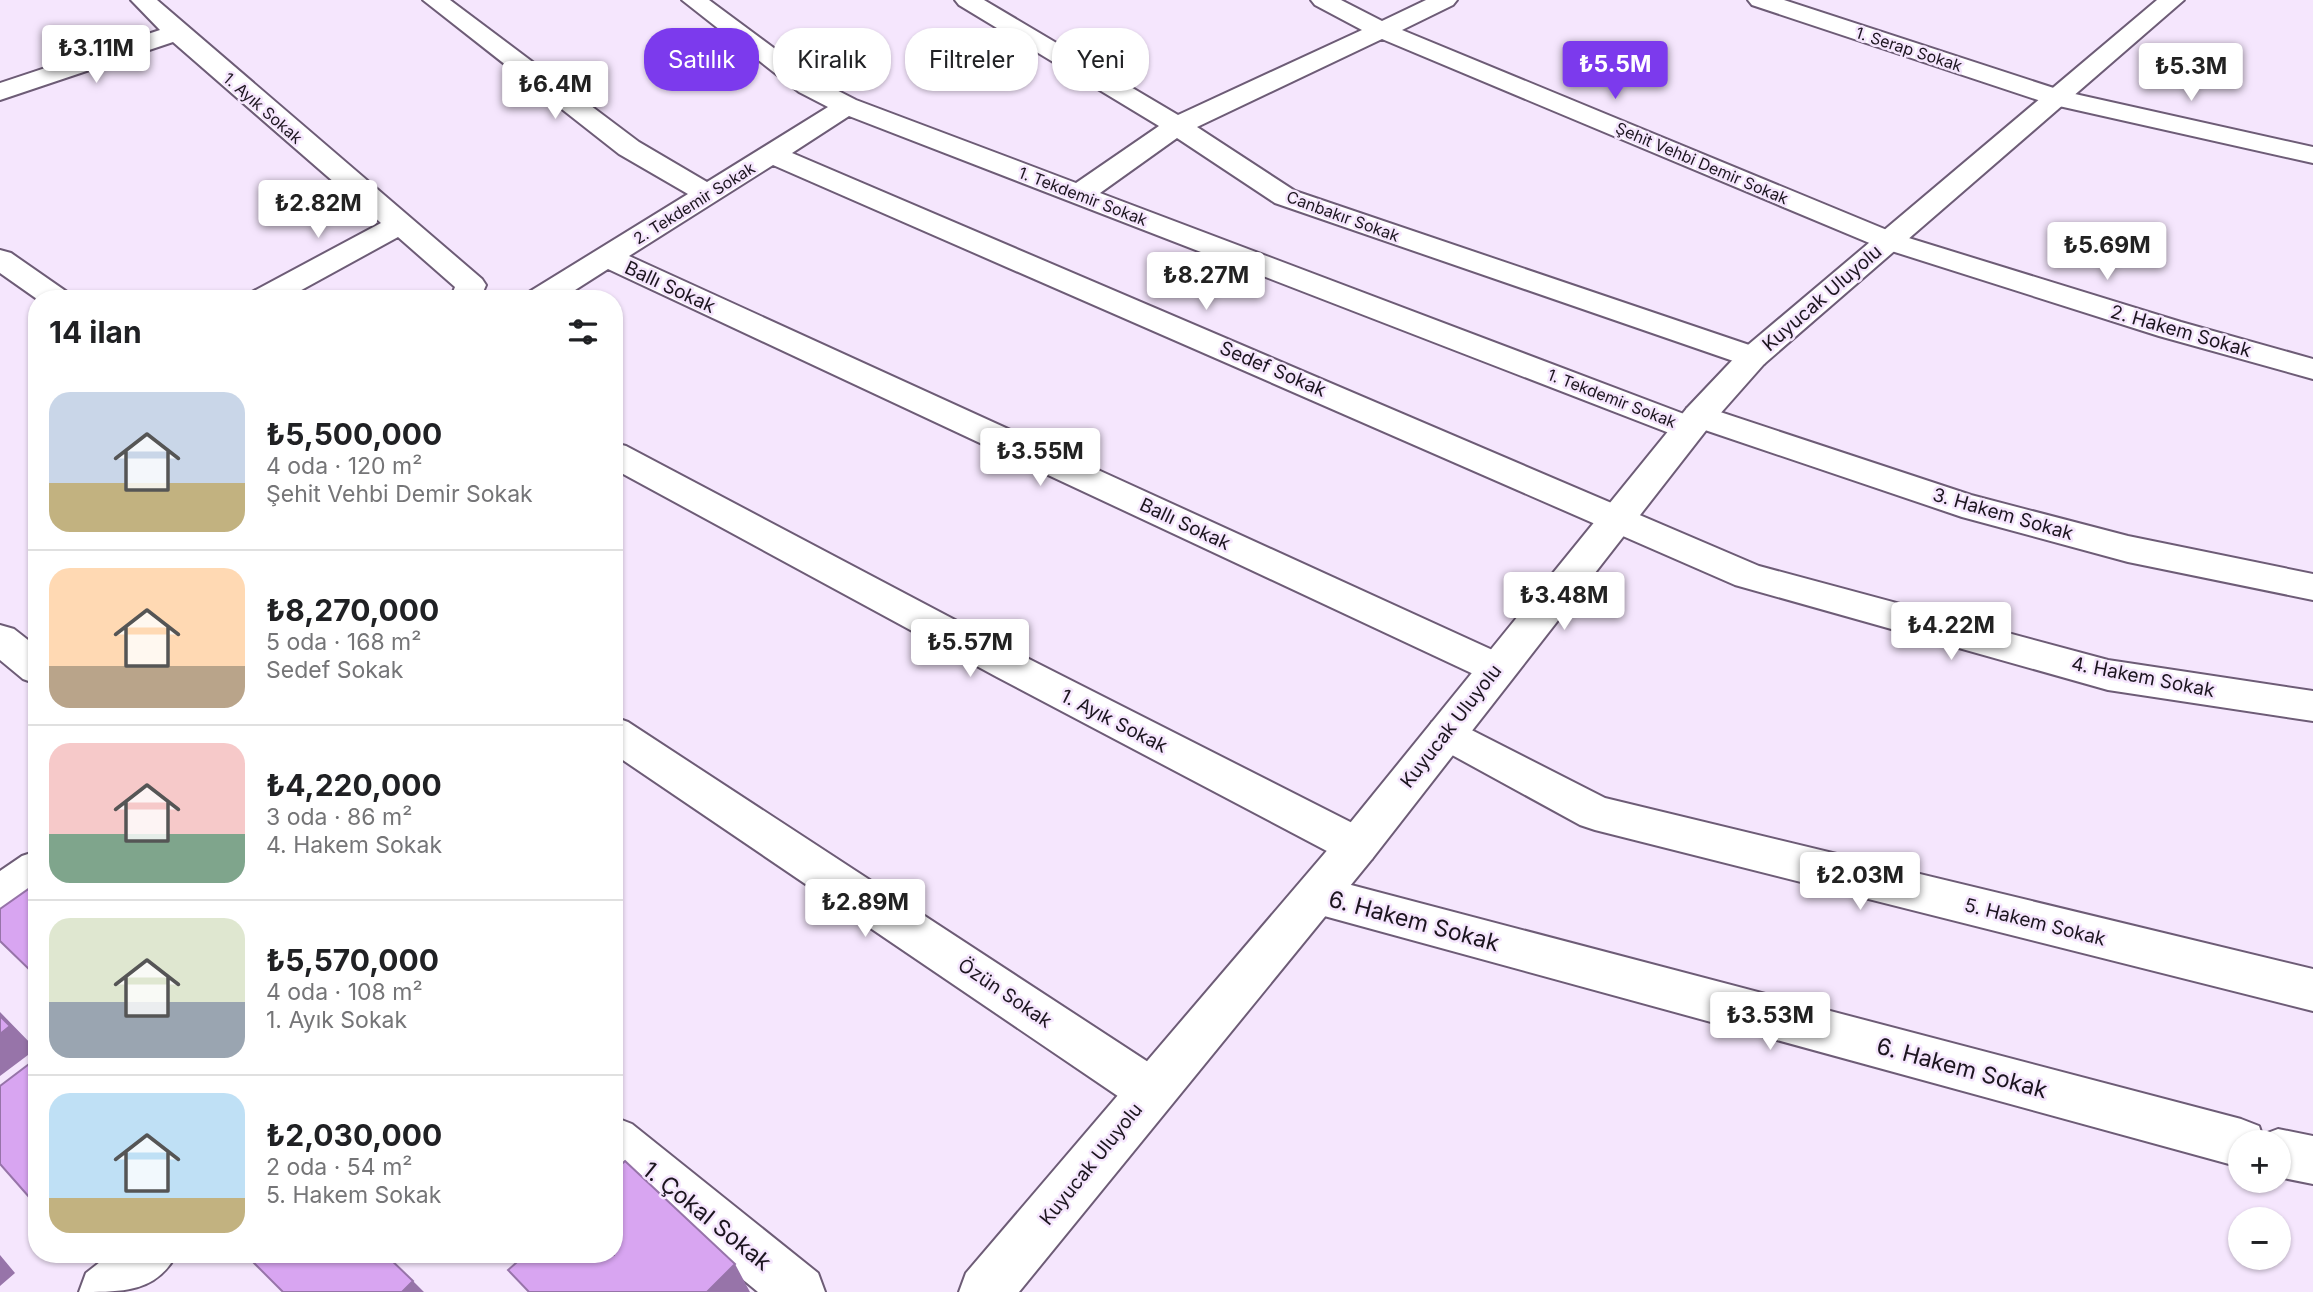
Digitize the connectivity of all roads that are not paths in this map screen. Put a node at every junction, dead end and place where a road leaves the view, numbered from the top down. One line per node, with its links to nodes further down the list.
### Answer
1 (143, 0): 10 (street, 1. Ayık Sokak)
2 (435, 0): 17 (street)
3 (694, 0): 13 (street, 1. Tekdemir Sokak)
4 (967, 0): 14 (street, Canbakır Sokak)
5 (1323, 0): 9 (street, Şehit Vehbi Demir Sokak)
6 (1445, 0): 9 (street)
7 (1760, 0): 12 (street, 1. Serap Sokak)
8 (2172, 0): 12 (street, Kuyucak Uluyolu)
9 (1381, 30): 14 (street); 20 (street, Şehit Vehbi Demir Sokak)
10 (177, 33): 11 (street); 19 (street, 1. Ayık Sokak)
11 (0, 92)
12 (2059, 97): 16 (street, 1. Serap Sokak); 20 (street, Kuyucak Uluyolu)
13 (848, 106): 15 (street, 2. Tekdemir Sokak); 18 (street, 1. Tekdemir Sokak)
14 (1177, 125): 18 (street); 27 (street, Canbakır Sokak)
15 (772, 154): 17 (street, 2. Tekdemir Sokak); 31 (street, Sedef Sokak)
16 (2313, 155)
17 (708, 194): 21 (street, 2. Tekdemir Sokak)
18 (1079, 194): 29 (street, 1. Tekdemir Sokak)
19 (399, 225): 24 (street); 25 (street, 1. Ayık Sokak)
20 (1889, 241): 27 (street, Kuyucak Uluyolu); 28 (street, 2. Hakem Sokak)
21 (607, 257): 26 (street, 2. Tekdemir Sokak); 35 (street, Ballı Sokak)
22 (0, 260): 23 (street)
23 (43, 290)
24 (280, 290)
25 (469, 290)
26 (554, 290)
27 (1754, 357): 29 (street, Kuyucak Uluyolu)
28 (2313, 369)
29 (1694, 422): 31 (street, Kuyucak Uluyolu); 32 (street, 3. Hakem Sokak)
30 (623, 459): 39 (street, 1. Ayık Sokak)
31 (1619, 518): 35 (street, Kuyucak Uluyolu); 36 (street, 4. Hakem Sokak)
32 (2313, 587)
33 (0, 639): 34 (street)
34 (28, 662)
35 (1496, 668): 37 (street, Kuyucak Uluyolu)
36 (2313, 706)
37 (1446, 733): 39 (street, Kuyucak Uluyolu); 43 (street, 5. Hakem Sokak)
38 (623, 739): 44 (street, Özün Sokak)
39 (1357, 846): 42 (street, Kuyucak Uluyolu)
40 (28, 875): 41 (street)
41 (0, 895)
42 (1317, 895): 44 (street, Kuyucak Uluyolu); 45 (street, 6. Hakem Sokak)
43 (2313, 990)
44 (1151, 1091): 52 (street, Kuyucak Uluyolu)
45 (2228, 1140)
46 (623, 1148): 51 (street, 1. Çokal Sokak)
47 (2291, 1156): 48 (street)
48 (2313, 1160)
49 (140, 1263): 50 (street)
50 (105, 1292)
51 (799, 1292)
52 (985, 1292)

